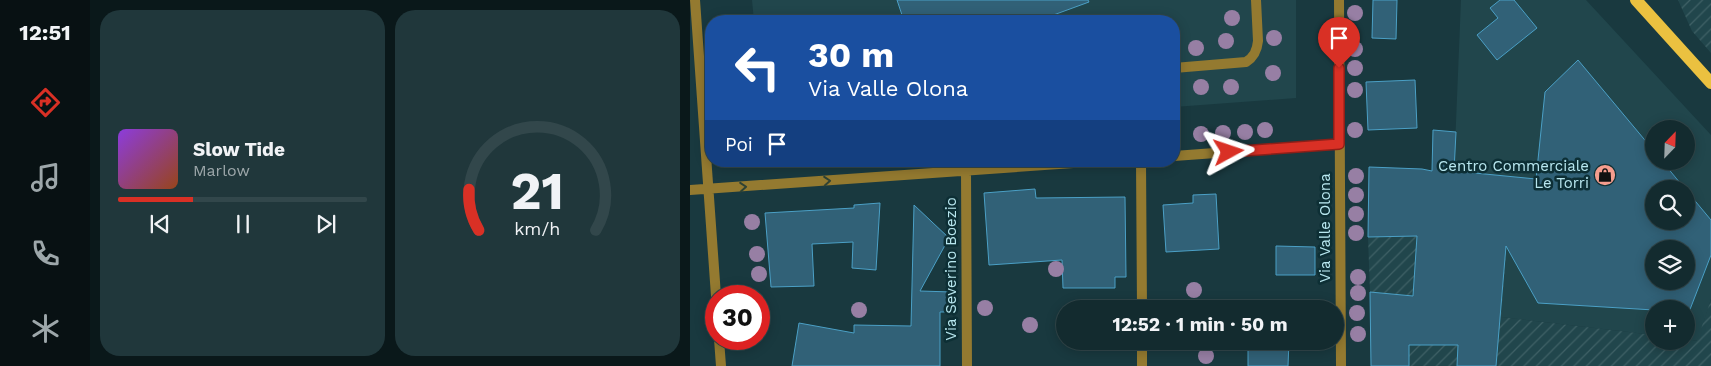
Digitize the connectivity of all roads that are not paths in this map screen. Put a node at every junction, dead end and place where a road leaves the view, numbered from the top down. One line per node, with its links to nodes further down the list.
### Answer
1 (695, 0): 8 (street)
2 (1256, 0): 5 (street)
3 (1339, 0): 7 (street, Via Valle Olona)
4 (1636, 0): 6 (main road)
5 (1180, 68)
6 (1711, 84)
7 (1339, 144): 9 (street); 23 (street, Via Valle Olona)
8 (705, 145)
9 (1180, 156)
10 (706, 167): 14 (street)
11 (1020, 167): 13 (street)
12 (1141, 167): 17 (street)
13 (966, 171): 14 (street, one-way to 13); 21 (street, Via Severino Boezio)
14 (708, 189): 15 (street); 16 (street)
15 (690, 190)
16 (715, 285)
17 (1142, 300)
18 (720, 350): 20 (street)
19 (1142, 350): 22 (street)
20 (721, 366)
21 (967, 366)
22 (1142, 366)
23 (1340, 366)

